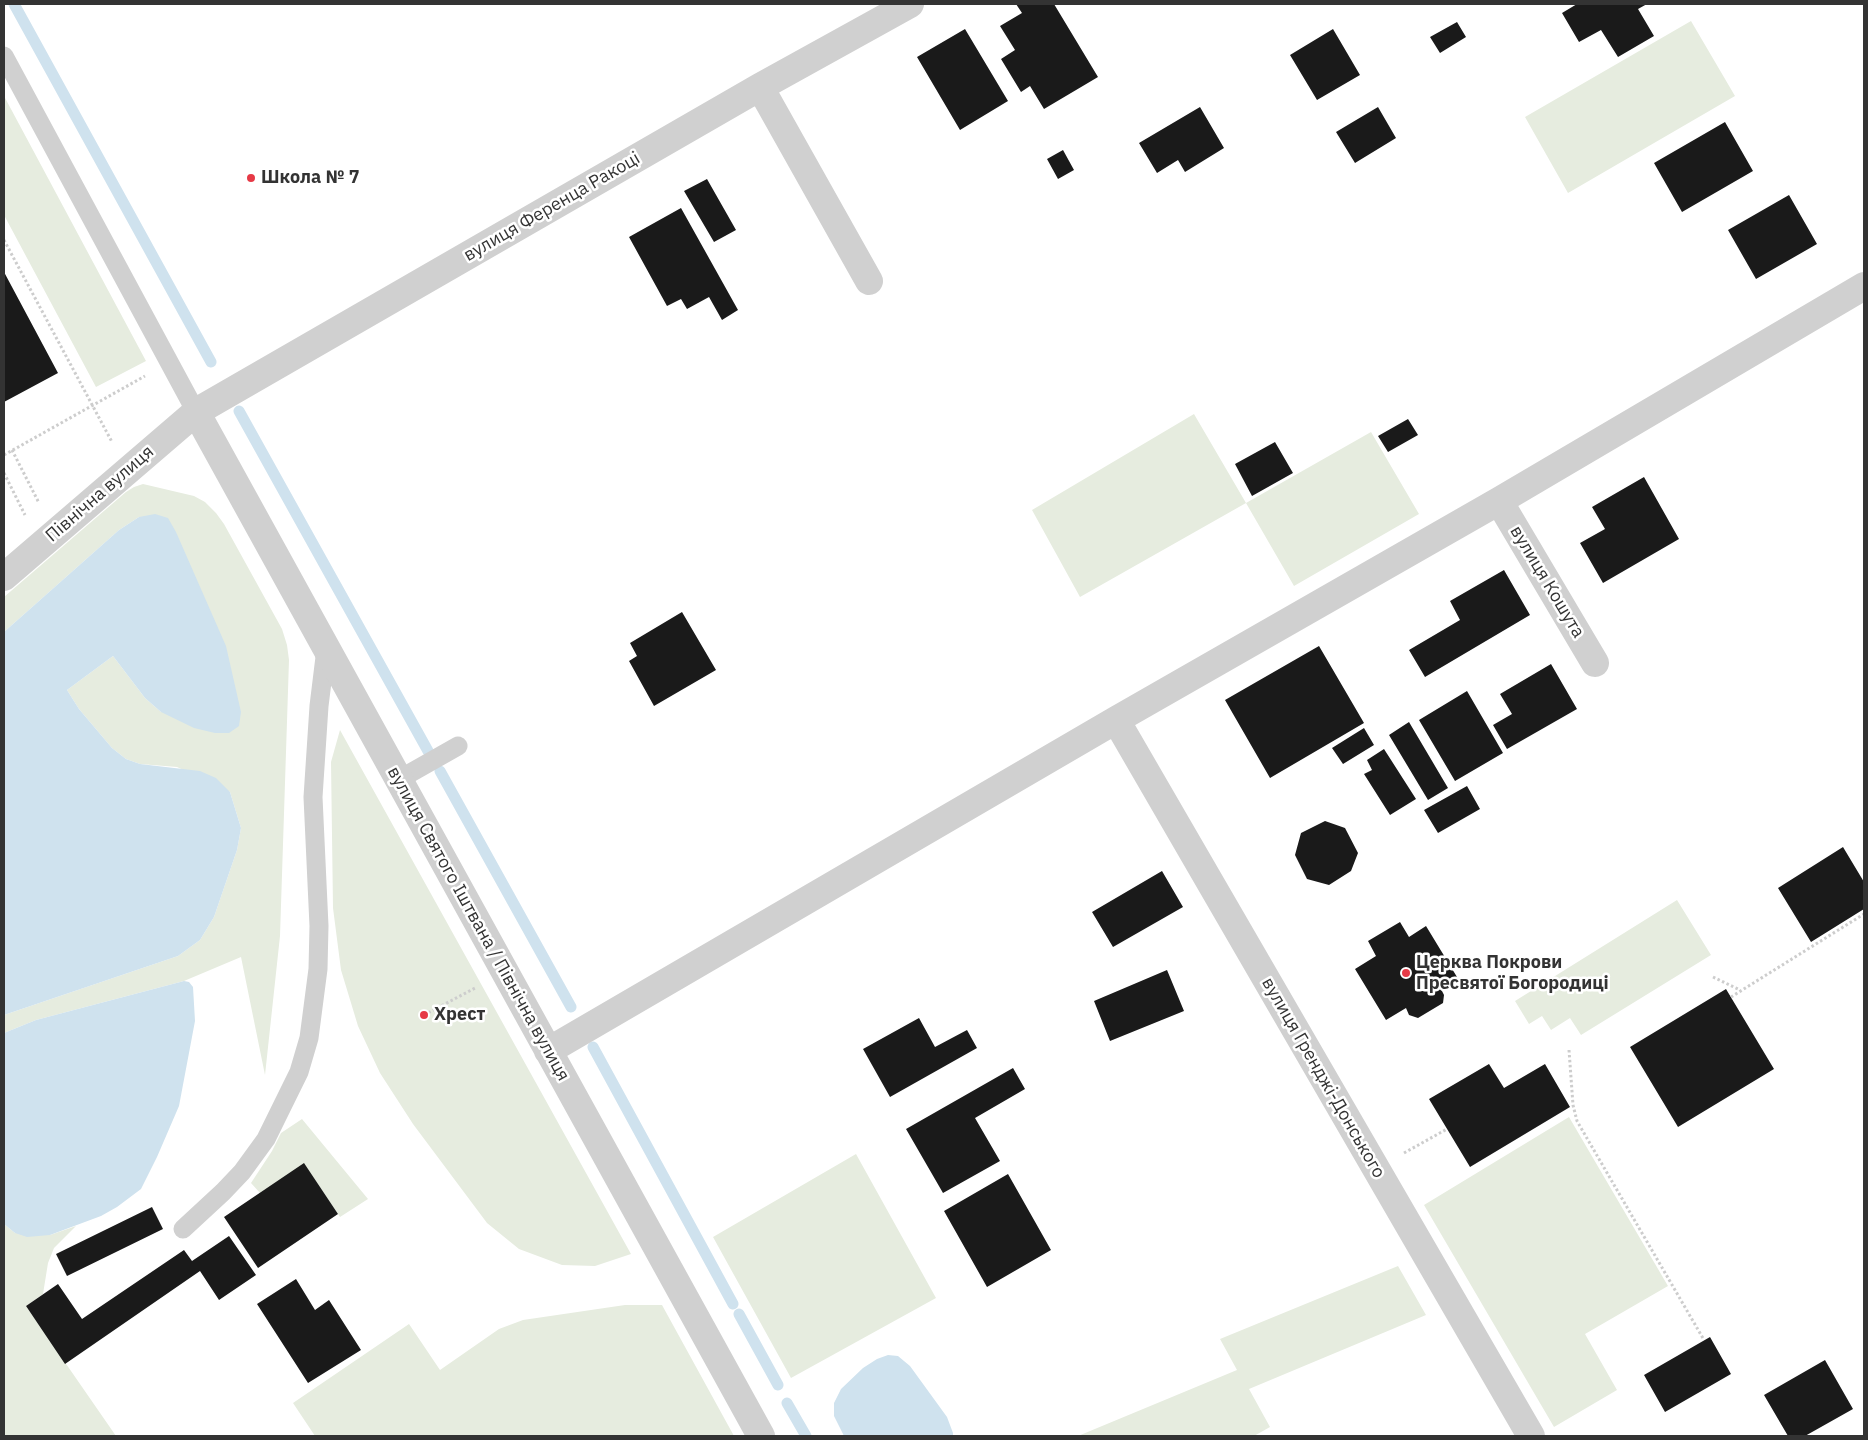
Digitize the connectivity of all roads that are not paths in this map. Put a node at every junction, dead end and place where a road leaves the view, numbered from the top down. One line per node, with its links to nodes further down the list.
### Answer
1 (910, 4): 3 (street, вулиця Ференца Ракоці)
2 (4, 56): 6 (lane)
3 (760, 87): 4 (street); 6 (street, вулиця Ференца Ракоці)
4 (869, 282)
5 (1864, 286): 7 (street)
6 (196, 412): 8 (street, Північна вулиця); 9 (street, вулиця Святого Іштвана / Північна вулиця)
7 (1499, 501): 10 (street, вулиця Кошута); 11 (street)
8 (4, 577)
9 (326, 649): 13 (street, вулиця Святого Іштвана / Північна вулиця); 15 (lane)
10 (1595, 663)
11 (1116, 720): 14 (street); 17 (street, вулиця Гренджі-Донського)
12 (458, 746): 13 (lane)
13 (398, 780): 14 (street, вулиця Святого Іштвана / Північна вулиця)
14 (548, 1051): 16 (street, вулиця Святого Іштвана / Північна вулиця)
15 (183, 1229)
16 (761, 1436)
17 (1531, 1436)

